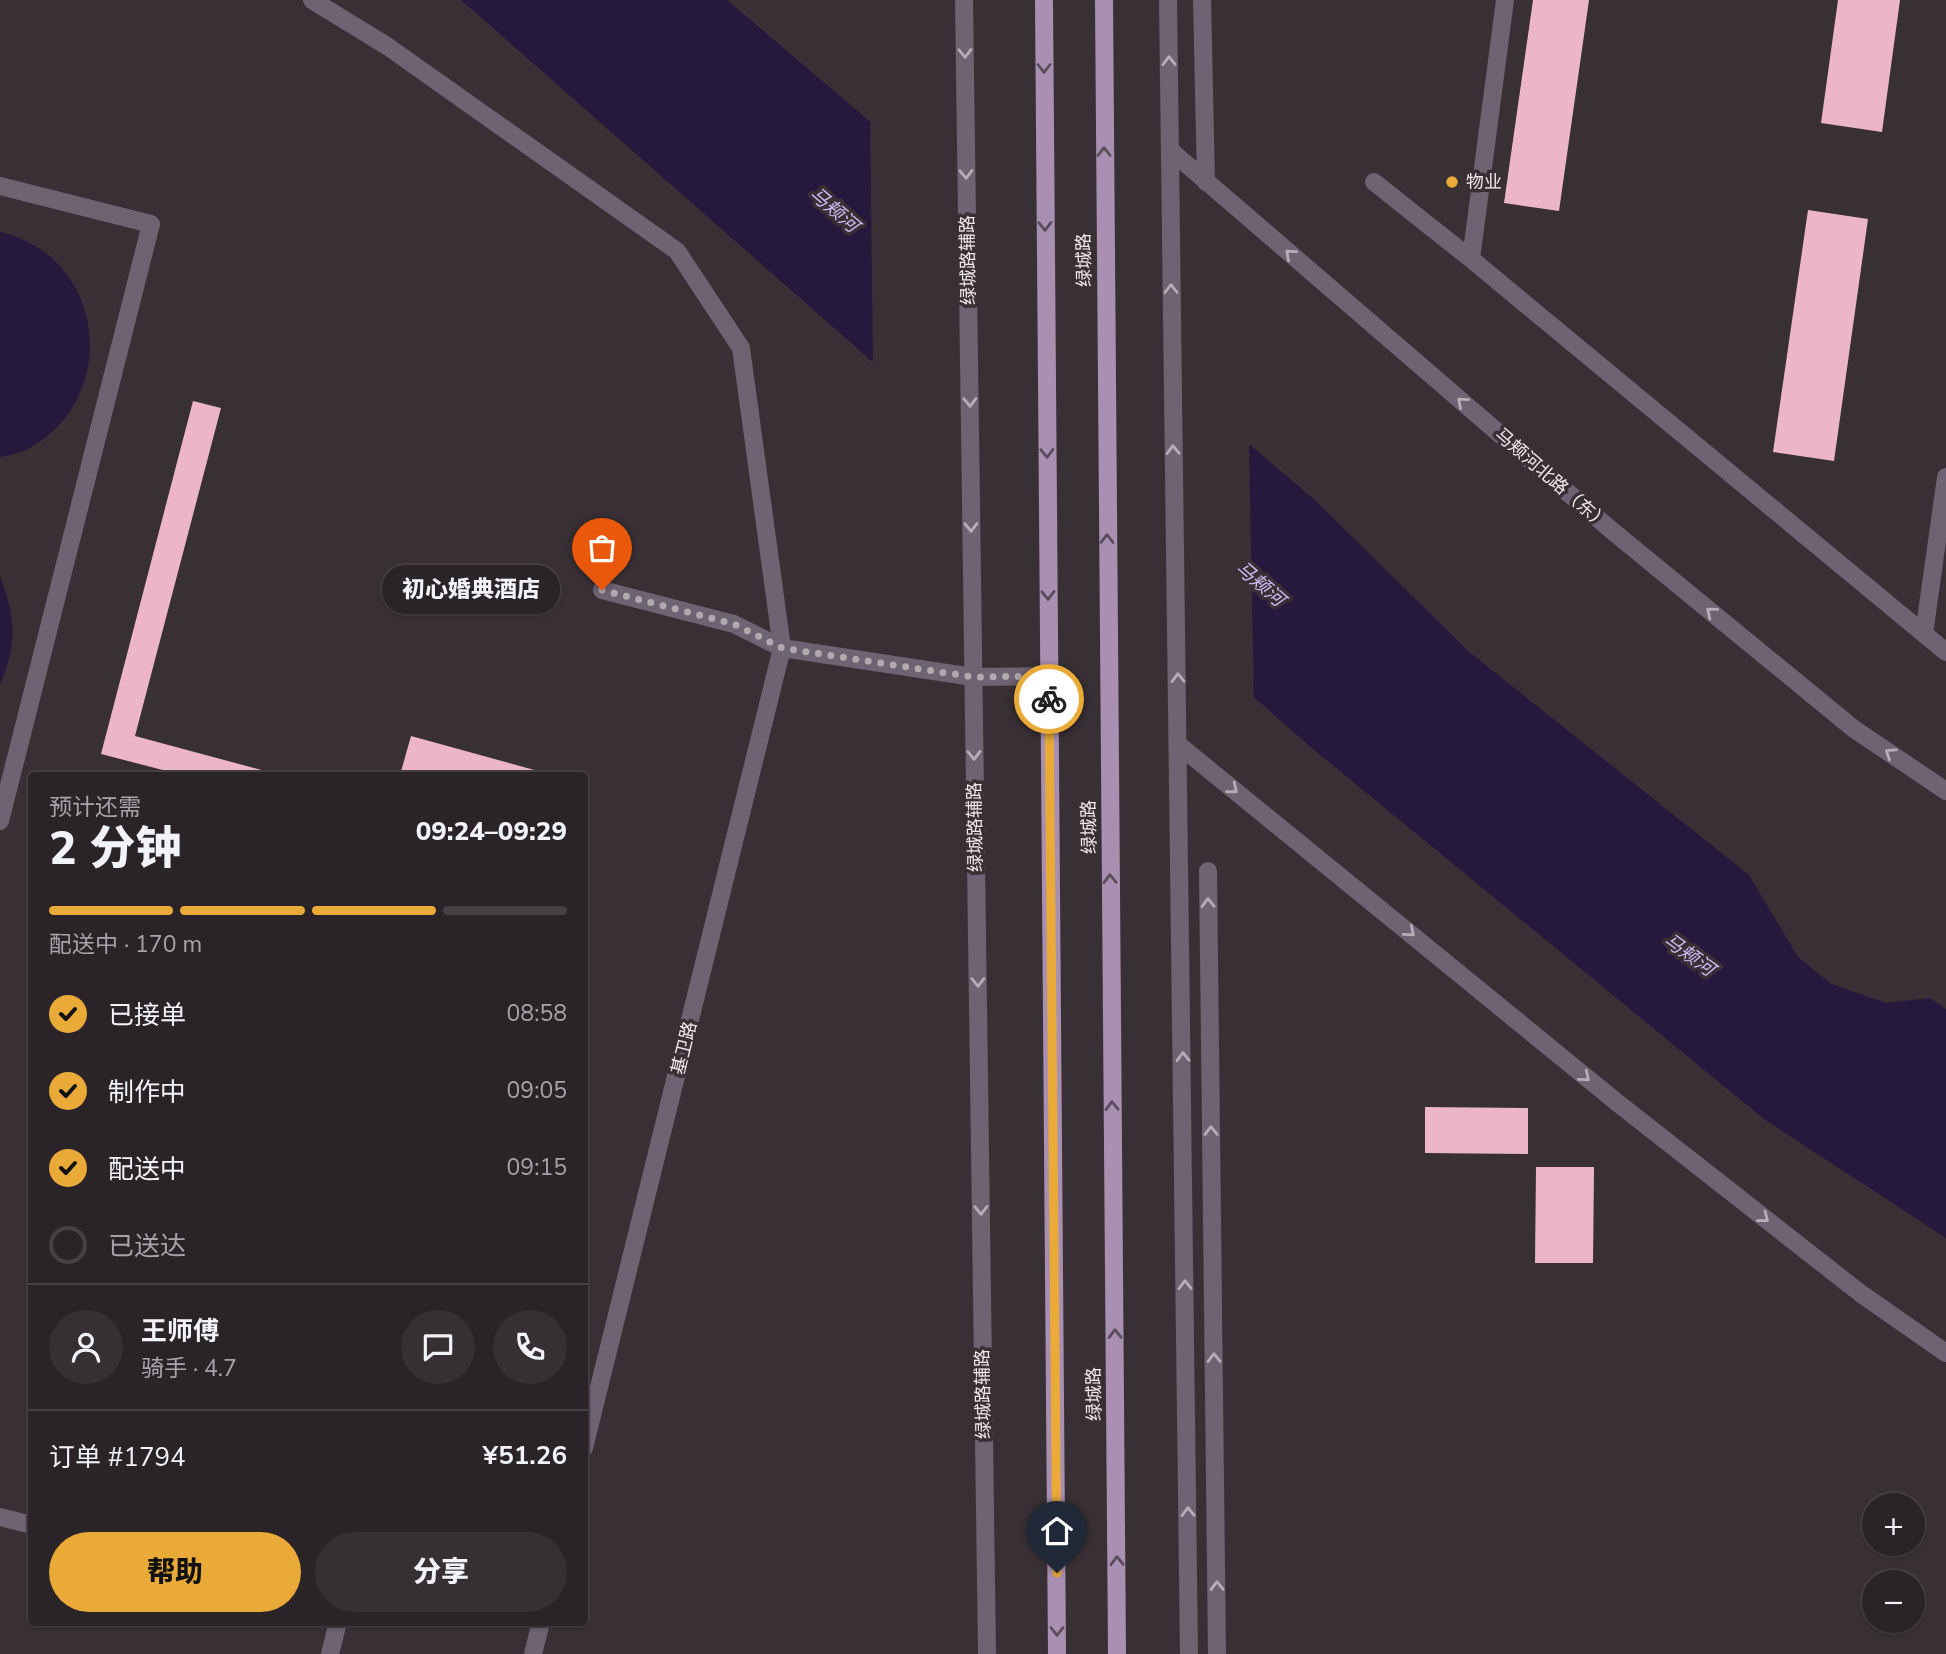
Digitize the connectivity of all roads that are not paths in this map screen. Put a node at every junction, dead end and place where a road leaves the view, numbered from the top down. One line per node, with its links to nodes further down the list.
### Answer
1 (312, 0): 16 (street)
2 (964, 0): 19 (street, 绿城路辅路, one-way to 19)
3 (1044, 0): 18 (main road, one-way to 18)
4 (1104, 0): 34 (main road, 绿城路, one-way to 4)
5 (1168, 0): 8 (street, one-way to 5)
6 (1202, 0): 9 (street)
7 (1505, 0): 12 (street)
8 (1170, 150): 9 (street, 马颊河北路（东）); 20 (street, one-way to 8)
9 (1206, 182): 21 (street, 马颊河北路（东）, one-way to 9)
10 (1374, 182): 12 (street)
11 (0, 186): 22 (street)
12 (1471, 260): 15 (street)
13 (1946, 477): 15 (street)
14 (602, 590): 16 (street)
15 (1924, 634): 17 (street)
16 (782, 648): 19 (street); 25 (street, 基卫路)
17 (1946, 652)
18 (1049, 676): 19 (street); 33 (main road, one-way to 33)
19 (973, 677): 32 (street, 绿城路辅路, one-way to 32)
20 (1180, 746): 24 (street, one-way to 24); 35 (street, one-way to 20)
21 (1946, 791)
22 (0, 821)
23 (1208, 871): 36 (street, one-way to 23)
24 (1946, 1353)
25 (588, 1432)
26 (0, 1517): 27 (street)
27 (28, 1524)
28 (337, 1626): 30 (street)
29 (540, 1626): 31 (street)
30 (330, 1654)
31 (533, 1654)
32 (987, 1654)
33 (1057, 1654)
34 (1117, 1654)
35 (1189, 1654)
36 (1217, 1654)

